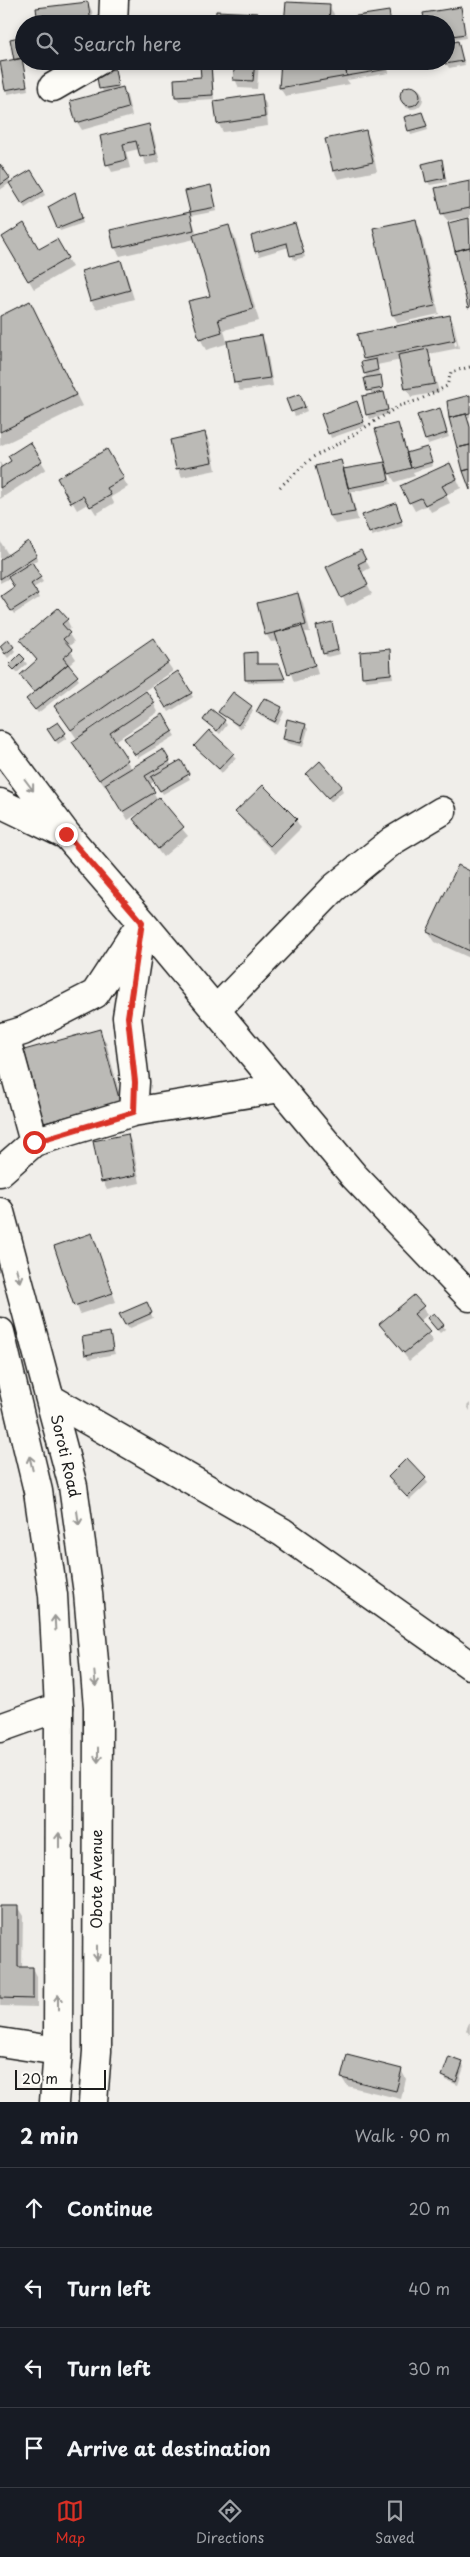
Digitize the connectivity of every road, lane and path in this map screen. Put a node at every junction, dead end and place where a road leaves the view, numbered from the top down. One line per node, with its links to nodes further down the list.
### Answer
1 (114, 0): 2 (main road)
2 (113, 15)
3 (82, 70): 4 (main road)
4 (53, 87)
5 (470, 368): 6 (path)
6 (280, 487)
7 (0, 746): 10 (main road, one-way to 10)
8 (0, 803): 10 (main road)
9 (442, 811): 12 (main road)
10 (66, 834): 11 (main road)
11 (142, 922): 12 (main road); 13 (main road); 15 (main road)
12 (216, 1010): 14 (main road)
13 (3, 1037): 16 (main road)
14 (280, 1088): 15 (main road); 19 (main road)
15 (134, 1112): 16 (main road)
16 (34, 1142): 17 (main road)
17 (0, 1172)
18 (0, 1212): 21 (main road, Soroti Road, one-way to 21)
19 (470, 1297)
20 (0, 1332): 24 (main road, one-way to 20)
21 (51, 1399): 22 (main road); 23 (main road, Soroti Road, one-way to 23)
22 (470, 1665)
23 (98, 1706): 29 (main road, Obote Avenue, one-way to 29)
24 (59, 1707): 25 (main road); 27 (main road, one-way to 24)
25 (0, 1728)
26 (0, 2042): 27 (main road)
27 (58, 2051): 28 (main road)
28 (54, 2102)
29 (93, 2102)

